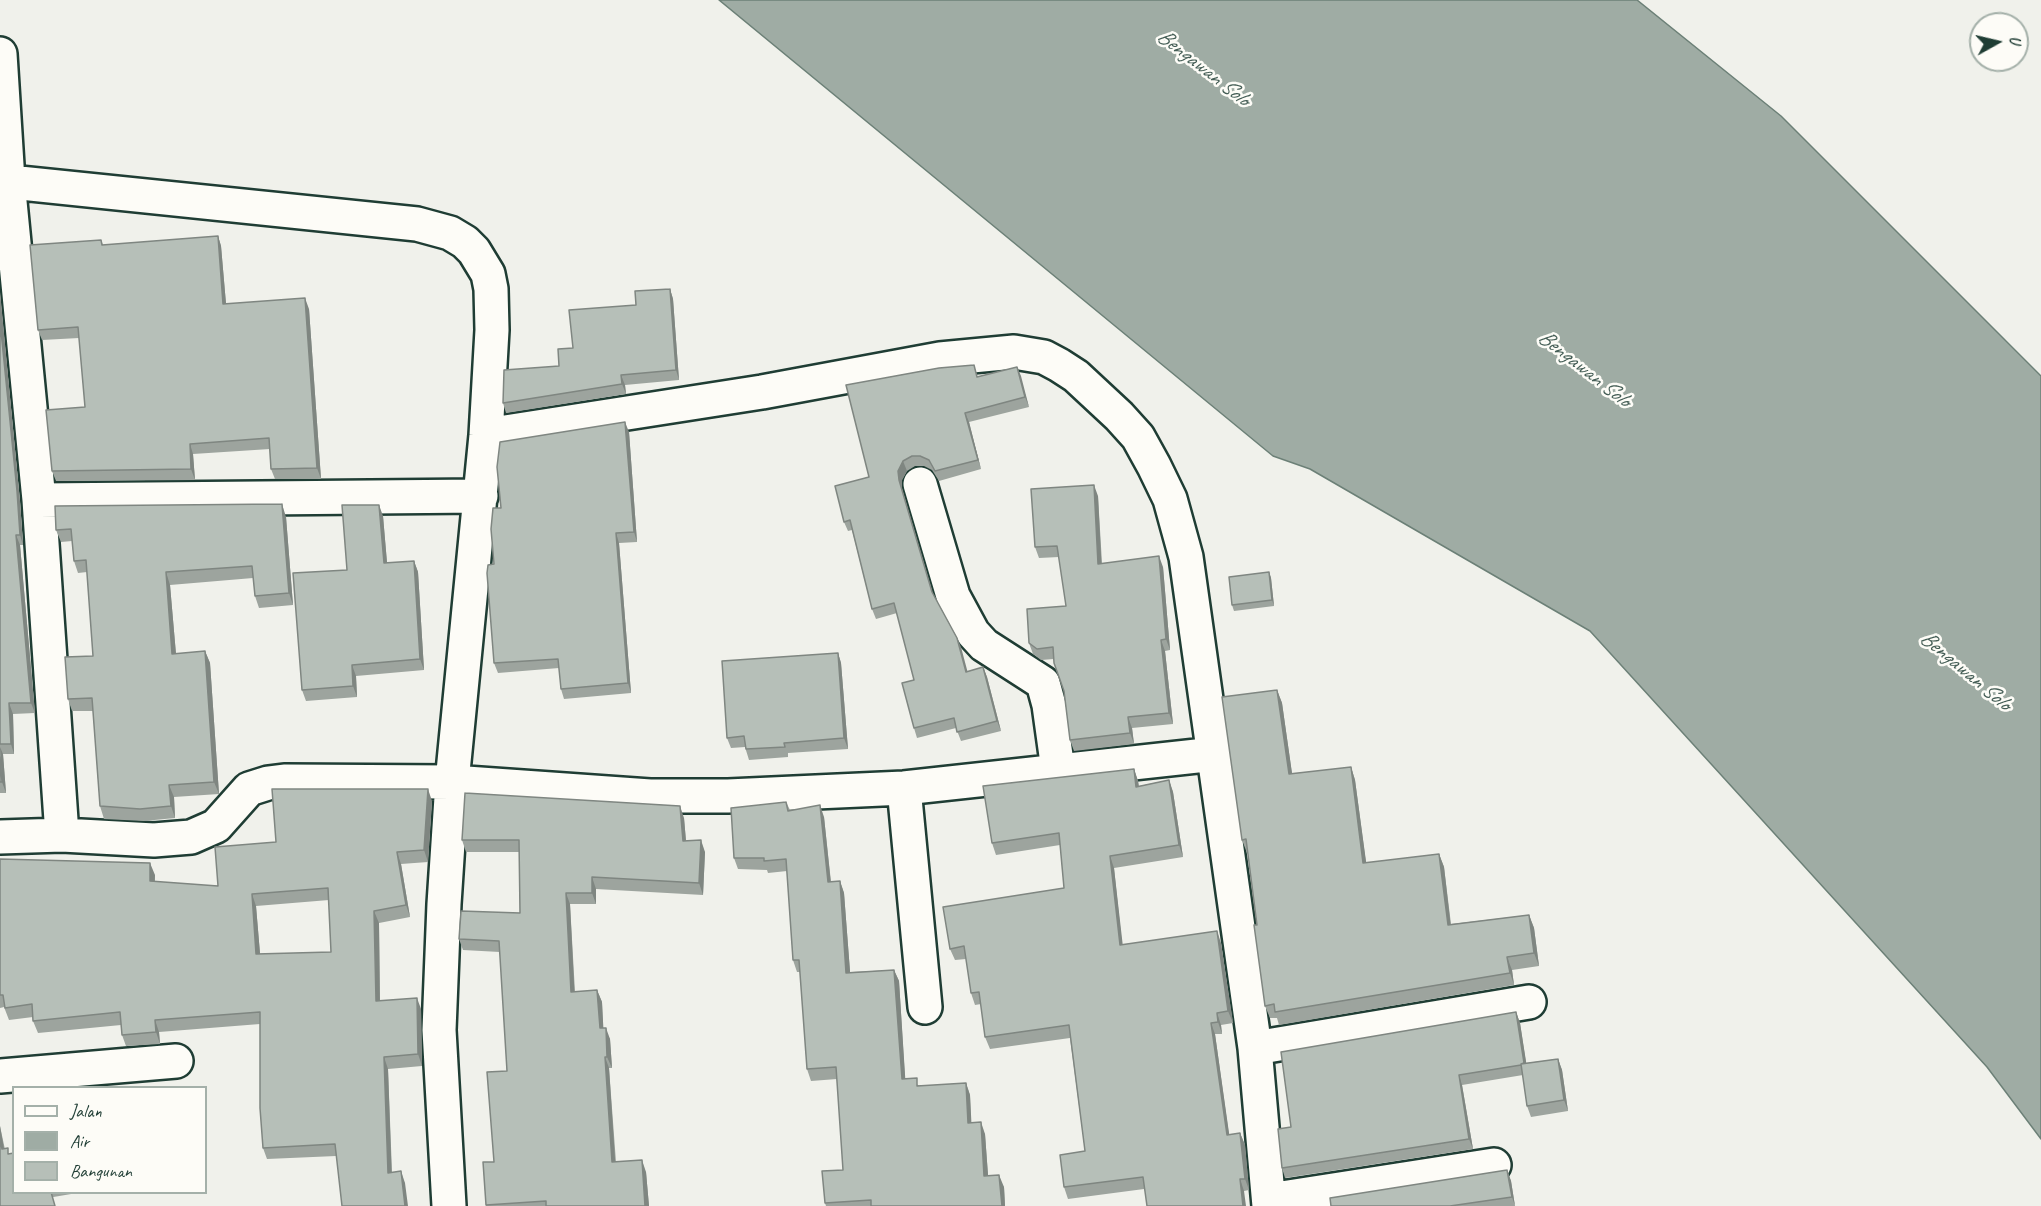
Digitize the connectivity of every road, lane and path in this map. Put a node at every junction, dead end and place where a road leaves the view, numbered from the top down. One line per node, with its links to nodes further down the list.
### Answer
1 (0, 54): 2 (street)
2 (4, 181): 3 (street); 6 (street)
3 (486, 435): 5 (street); 7 (street)
4 (920, 484): 8 (street)
5 (481, 496): 6 (street); 9 (street)
6 (39, 500): 11 (street)
7 (1215, 754): 8 (street); 15 (street)
8 (1058, 770): 10 (street)
9 (452, 782): 10 (street); 11 (street); 20 (street)
10 (904, 788): 14 (street)
11 (62, 835): 12 (street)
12 (0, 837)
13 (1529, 1002): 15 (street)
14 (925, 1007)
15 (1255, 1048): 19 (street)
16 (176, 1062): 17 (street)
17 (0, 1076)
18 (1494, 1165): 19 (street)
19 (1269, 1203)
20 (449, 1206)

